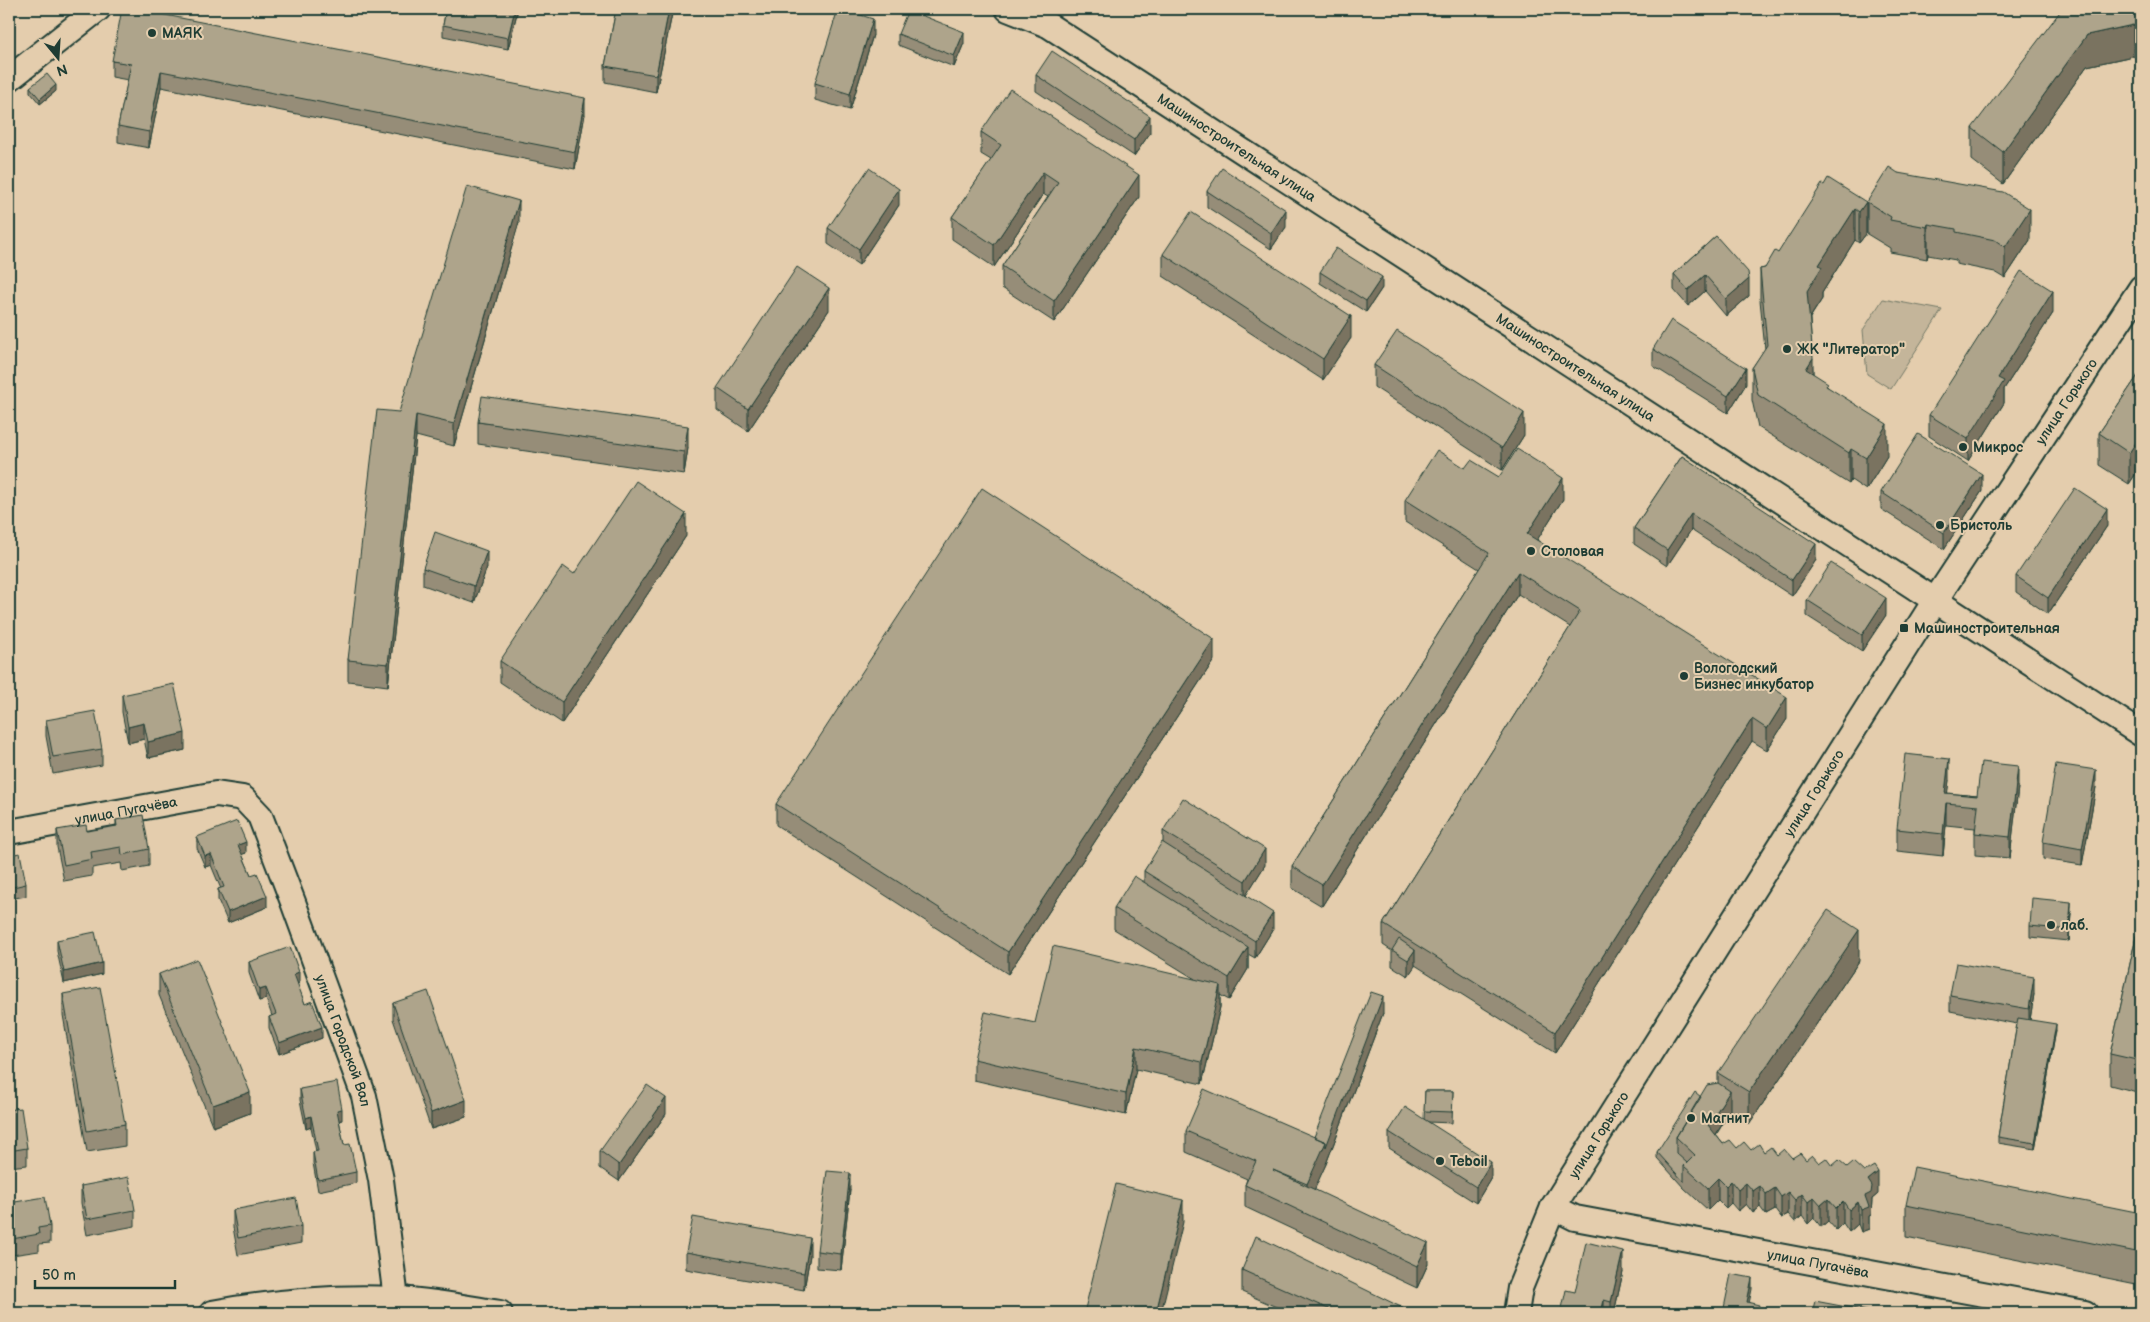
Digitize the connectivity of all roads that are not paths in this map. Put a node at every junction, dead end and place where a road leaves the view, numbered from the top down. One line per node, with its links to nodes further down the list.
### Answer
1 (98, 9): 3 (street)
2 (1008, 9): 5 (street, Машиностроительная улица)
3 (9, 79)
4 (2141, 288): 5 (street, улица Горького)
5 (1936, 599): 6 (street, Машиностроительная улица); 9 (street, улица Горького)
6 (2141, 734)
7 (243, 798): 8 (street, улица Пугачёва); 10 (street, улица Городской Вал)
8 (9, 832)
9 (1553, 1207): 14 (street, улица Горького); 15 (street, улица Пугачёва)
10 (396, 1299): 11 (street); 12 (street)
11 (439, 1308): 13 (street)
12 (212, 1313)
13 (500, 1313)
14 (1516, 1313)
15 (2085, 1313)

